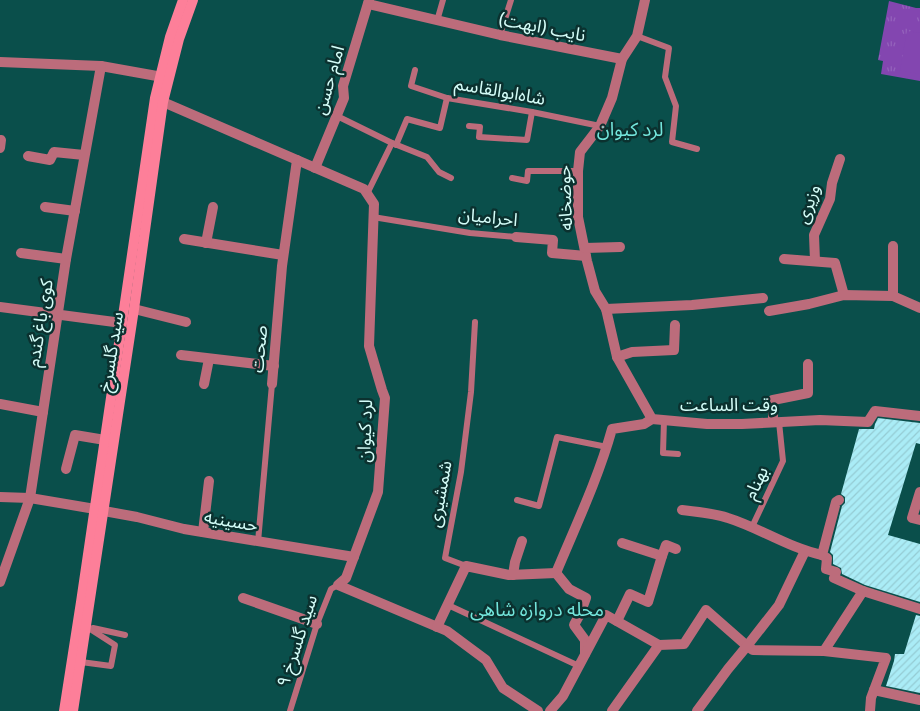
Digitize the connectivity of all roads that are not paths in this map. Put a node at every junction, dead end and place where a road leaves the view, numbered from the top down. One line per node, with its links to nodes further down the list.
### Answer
1 (183, 0): 14 (main road, سید گلسرخ)
2 (193, 0): 14 (main road, سید گلسرخ)
3 (443, 0): 7 (lane)
4 (510, 0): 8 (lane)
5 (645, 0): 9 (street)
6 (369, 2): 7 (street, نایب (ابهت)); 18 (street, امام حسن)
7 (437, 21): 8 (street, نایب (ابهت))
8 (500, 35): 10 (street, نایب (ابهت))
9 (637, 36): 10 (street, حوضخانه); 22 (lane)
10 (622, 59): 20 (street, حوضخانه)
11 (0, 62): 12 (street)
12 (101, 66): 14 (street); 23 (street, کوی باغ گندم)
13 (415, 70): 15 (lane, شاه‌ابوالقاسم)
14 (164, 77): 16 (main road, سید گلسرخ)
15 (447, 98): 17 (lane, شاه‌ابوالقاسم); 21 (lane)
16 (159, 100): 26 (street); 52 (main road, سید گلسرخ); 58 (main road, سید گلسرخ)
17 (532, 112): 19 (lane); 20 (lane, شاه‌ابوالقاسم)
18 (337, 116): 21 (lane); 27 (street, امام حسن)
19 (469, 126)
20 (600, 126): 28 (street, حوضخانه)
21 (394, 144): 29 (lane); 31 (lane)
22 (697, 149)
23 (84, 155): 24 (street); 34 (street, کوی باغ گندم)
24 (28, 156)
25 (840, 159): 46 (street, وزیری)
26 (297, 160): 27 (street); 43 (street, صحت)
27 (315, 168): 31 (street)
28 (578, 171): 30 (lane); 41 (street, حوضخانه)
29 (452, 178)
30 (512, 178)
31 (367, 194): 35 (street, لرد کیوان)
32 (46, 207): 34 (street)
33 (213, 207): 38 (street)
34 (75, 211): 44 (street, کوی باغ گندم)
35 (373, 217): 36 (lane, احرامیان); 95 (street, لرد کیوان)
36 (516, 237): 41 (street, احرامیان)
37 (184, 239): 38 (street)
38 (206, 243): 43 (street)
39 (893, 246): 48 (street)
40 (620, 247): 41 (street)
41 (585, 252): 53 (street, حوضخانه)
42 (21, 253): 44 (street)
43 (283, 255): 64 (street, صحت)
44 (66, 259): 55 (street, کوی باغ گندم)
45 (784, 259): 46 (street)
46 (815, 261): 47 (street)
47 (844, 295): 48 (street); 54 (street)
48 (893, 296): 51 (street)
49 (763, 298): 53 (street)
50 (0, 307): 55 (street)
51 (920, 308)
52 (134, 309): 56 (street); 83 (main road, سید گلسرخ)
53 (606, 309): 61 (street)
54 (769, 311)
55 (57, 315): 58 (street); 68 (street, کوی باغ گندم)
56 (186, 322)
57 (475, 322): 96 (lane, شمشیری)
58 (122, 323): 73 (main road, سید گلسرخ)
59 (675, 325): 61 (street)
60 (181, 355): 62 (street)
61 (617, 357): 70 (street)
62 (209, 359): 64 (street); 65 (street)
63 (808, 364): 72 (street)
64 (274, 366): 66 (street, صحت)
65 (204, 384)
66 (272, 384): 89 (lane, صحت)
67 (0, 404): 68 (street)
68 (43, 412): 80 (street, کوی باغ گندم)
69 (920, 416): 72 (street, وقت الساعت)
70 (652, 419): 71 (street, وقت الساعت); 74 (street)
71 (664, 420): 72 (street, وقت الساعت); 75 (lane)
72 (776, 422): 86 (lane, بهنام)
73 (105, 440): 76 (street); 83 (main road, سید گلسرخ)
74 (607, 447): 81 (lane); 97 (street)
75 (678, 454)
76 (66, 468)
77 (208, 482): 87 (street)
78 (920, 492): 85 (street)
79 (0, 497): 80 (street, حسینیه)
80 (30, 498): 83 (street, حسینیه); 99 (street, کوی باغ گندم)
81 (517, 500)
82 (839, 500): 93 (street)
83 (100, 510): 87 (street, حسینیه); 107 (main road, سید گلسرخ)
84 (682, 510): 86 (street)
85 (920, 520)
86 (752, 527): 92 (street)
87 (203, 532): 89 (street, حسینیه)
88 (522, 541): 98 (street)
89 (258, 542): 95 (street, حسینیه)
90 (622, 543): 94 (street)
91 (676, 549): 94 (street)
92 (805, 551): 93 (street); 111 (street)
93 (822, 555): 101 (street)
94 (662, 556): 105 (street)
95 (354, 557): 100 (street, لرد کیوان)
96 (466, 566): 98 (street, شمشیری); 103 (street)
97 (556, 573): 98 (street, شمشیری); 113 (street)
98 (513, 575)
99 (0, 582)
100 (338, 585): 106 (lane, سید گلسرخ ۹); 108 (street)
101 (863, 591): 104 (street); 112 (street)
102 (244, 598): 106 (street)
103 (448, 605): 108 (street); 115 (lane)
104 (920, 609)
105 (616, 621): 110 (street); 113 (street)
106 (317, 624): 120 (lane, سید گلسرخ ۹)
107 (82, 626): 109 (lane); 114 (main road, سید گلسرخ); 114 (lane)
108 (437, 627): 121 (street)
109 (125, 635)
110 (659, 645): 111 (street); 123 (street)
111 (747, 646): 112 (street); 124 (street)
112 (824, 651): 116 (street)
113 (585, 655): 115 (street)
114 (76, 661): 118 (main road, سید گلسرخ); 119 (main road, سید گلسرخ)
115 (579, 666): 122 (street)
116 (874, 690): 117 (street); 125 (street)
117 (920, 700)
118 (64, 711)
119 (73, 711)
120 (290, 711)
121 (538, 711)
122 (550, 711)
123 (612, 711)
124 (697, 711)
125 (870, 711)

